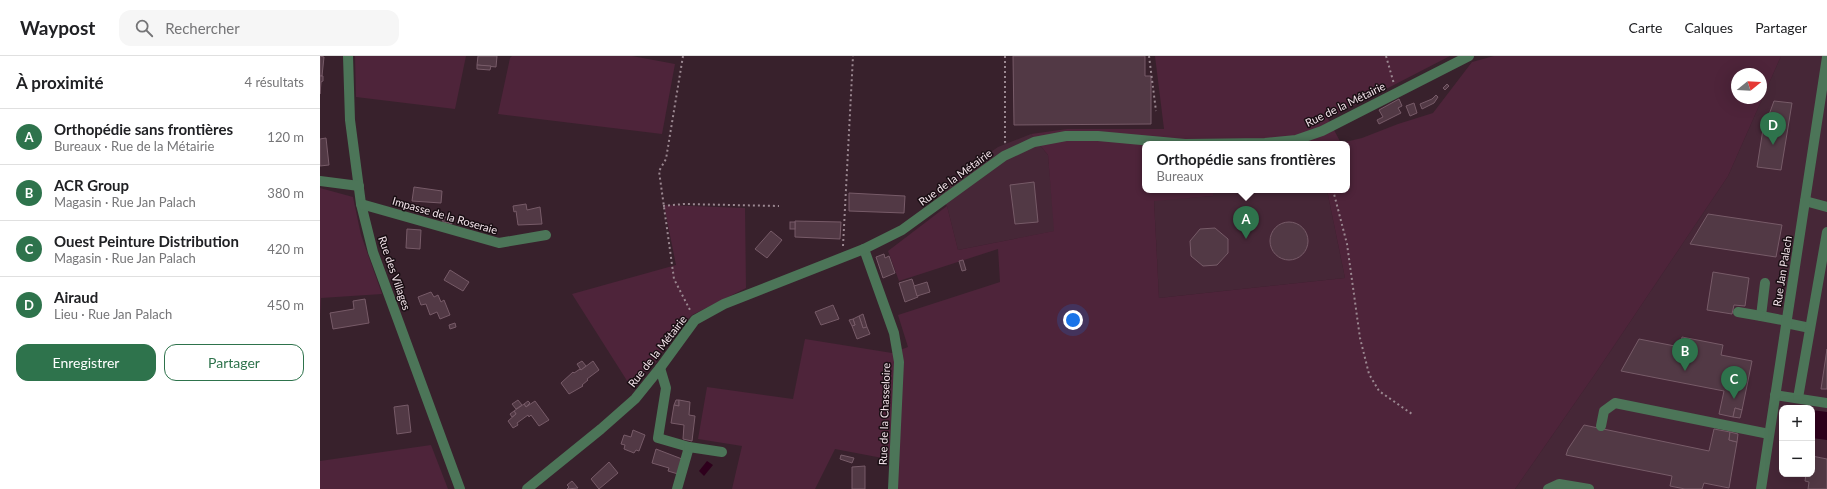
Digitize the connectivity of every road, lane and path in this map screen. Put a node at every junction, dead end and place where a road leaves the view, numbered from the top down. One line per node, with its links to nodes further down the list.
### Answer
1 (348, 56): 15 (street, Rue des Villages)
2 (683, 56): 19 (path)
3 (853, 56): 25 (path)
4 (1005, 56): 13 (path)
5 (1149, 56): 10 (path)
6 (1386, 56): 9 (path)
7 (1468, 56): 9 (street, Rue de la Métairie)
8 (1827, 57): 17 (street, Rue Jan Palach)
9 (1396, 93): 12 (street, Rue de la Métairie)
10 (1156, 111)
11 (1152, 141): 13 (street, Rue de la Métairie)
12 (1286, 141)
13 (1011, 153): 24 (street, Rue de la Métairie)
14 (320, 181): 15 (street)
15 (359, 186): 18 (street, Rue des Villages)
16 (1335, 193): 36 (path)
17 (1805, 201): 21 (street); 30 (street, Rue Jan Palach)
18 (361, 204): 23 (street, Impasse de la Roseraie); 41 (street, Rue des Villages)
19 (663, 206): 20 (path); 29 (path)
20 (779, 206)
21 (1827, 207)
22 (1827, 232): 31 (street)
23 (546, 235)
24 (864, 249): 25 (street, Rue de la Métairie); 44 (street, Rue de la Chasseloire)
25 (842, 257): 29 (street, Rue de la Métairie)
26 (1765, 284): 28 (street)
27 (1738, 312): 28 (street)
28 (1761, 316): 30 (street)
29 (696, 320): 32 (street, Rue de la Métairie)
30 (1786, 322): 31 (street); 33 (street, Rue Jan Palach)
31 (1810, 328): 34 (street)
32 (660, 368): 39 (street); 42 (street, Rue de la Métairie)
33 (1775, 395): 34 (street); 38 (street, Rue Jan Palach)
34 (1798, 398): 35 (street)
35 (1827, 403)
36 (1412, 414)
37 (1600, 426): 38 (street)
38 (1769, 434): 47 (street, Rue Jan Palach)
39 (689, 447): 40 (street); 43 (street)
40 (722, 452)
41 (460, 489)
42 (527, 489)
43 (677, 489)
44 (893, 489)
45 (1548, 489): 46 (street)
46 (1589, 489)
47 (1761, 489)

